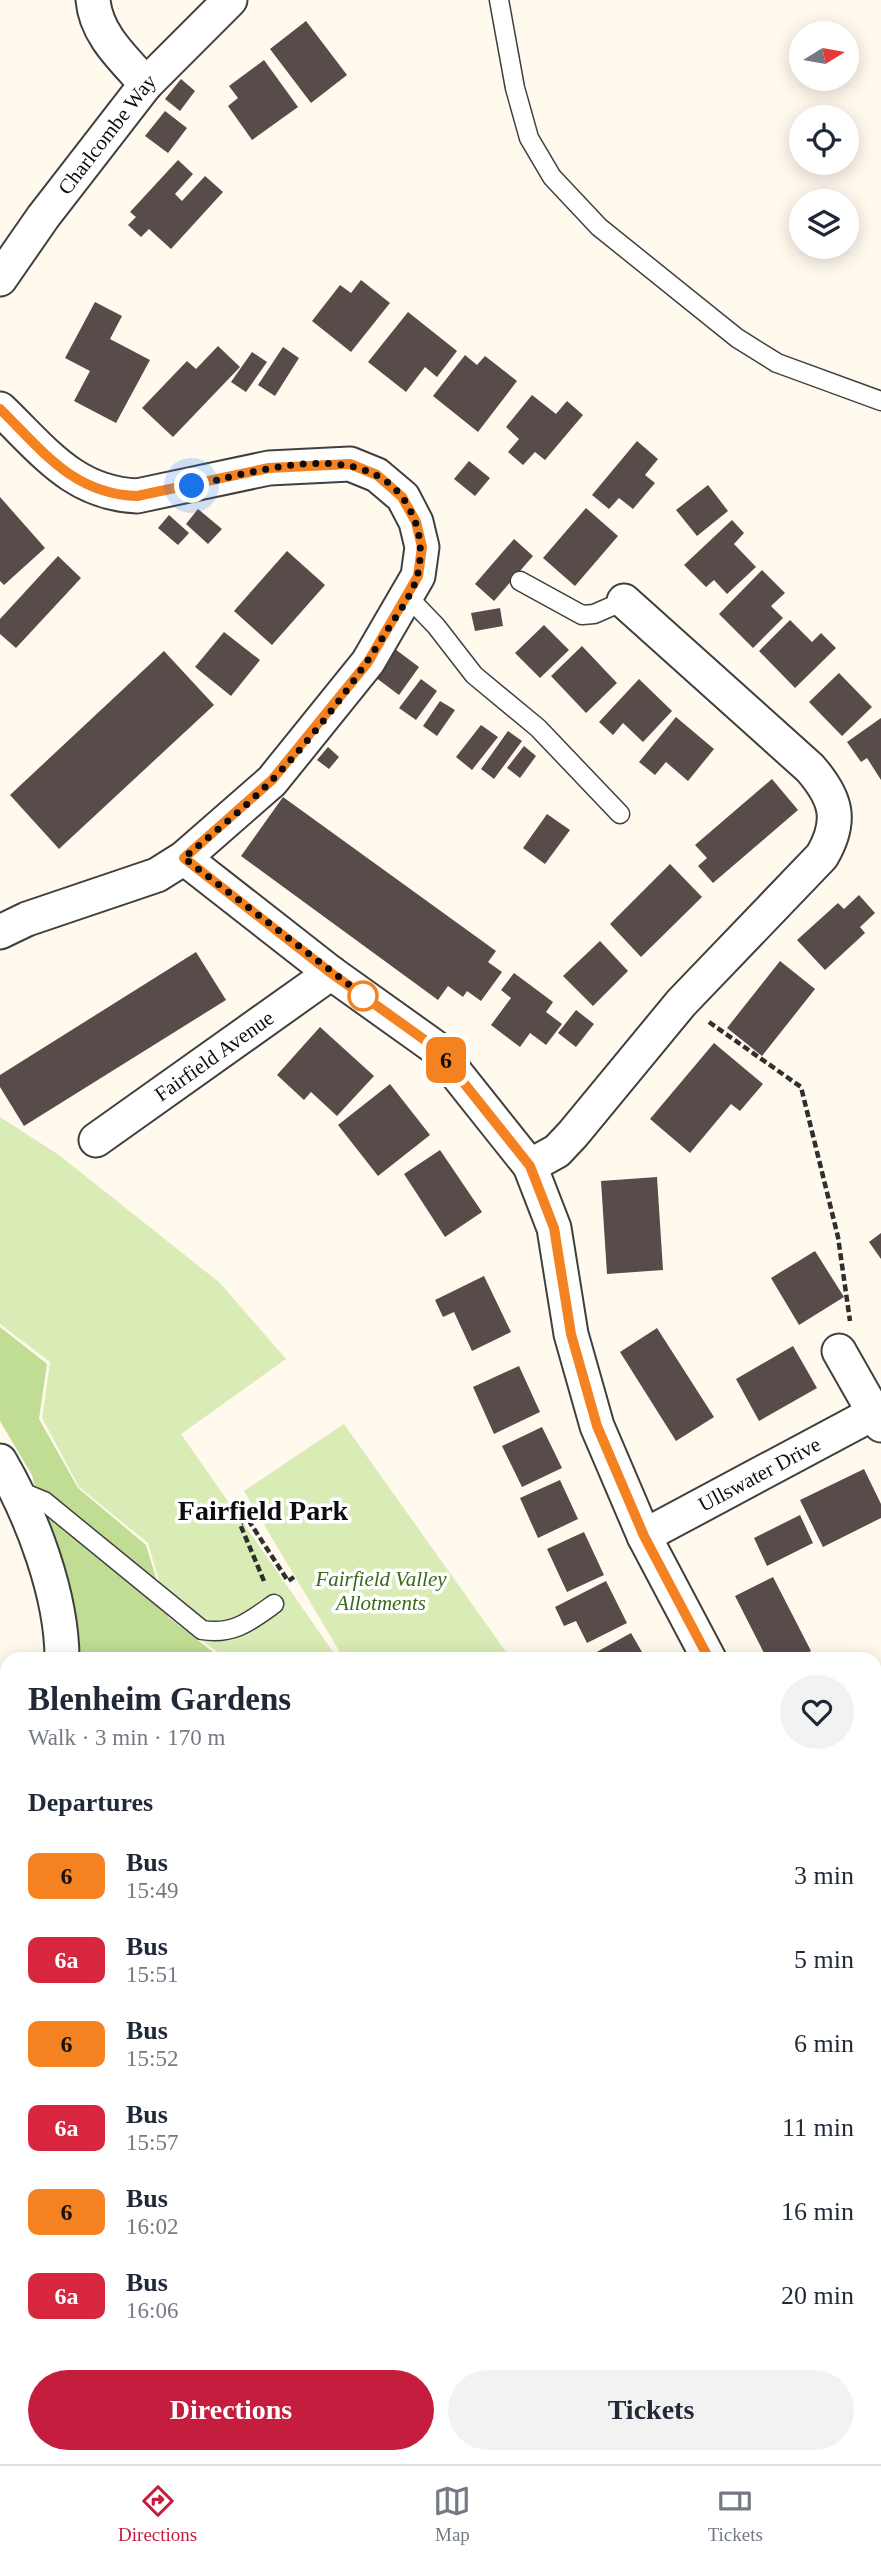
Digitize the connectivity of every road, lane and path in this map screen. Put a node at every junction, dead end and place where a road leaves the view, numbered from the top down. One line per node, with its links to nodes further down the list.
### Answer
1 (93, 0): 4 (street)
2 (230, 0): 4 (street, Charlcombe Way)
3 (499, 0): 6 (lane)
4 (146, 84): 5 (street, Charlcombe Way)
5 (0, 279)
6 (881, 401)
7 (0, 409): 9 (street)
8 (520, 580): 10 (lane)
9 (408, 597): 11 (lane); 12 (street)
10 (624, 601): 15 (street)
11 (620, 814)
12 (184, 858): 13 (street); 14 (street)
13 (0, 932)
14 (331, 973): 16 (street, Fairfield Avenue); 17 (street)
15 (681, 1003): 17 (street); 18 (path)
16 (96, 1139)
17 (530, 1166): 22 (street)
18 (839, 1351): 19 (street, Ullswater Drive)
19 (878, 1419): 22 (street, Ullswater Drive)
20 (0, 1461): 21 (street)
21 (17, 1490): 24 (lane); 25 (street)
22 (644, 1536): 26 (street)
23 (293, 1577): 24 (path)
24 (274, 1604)
25 (62, 1652)
26 (705, 1652)

